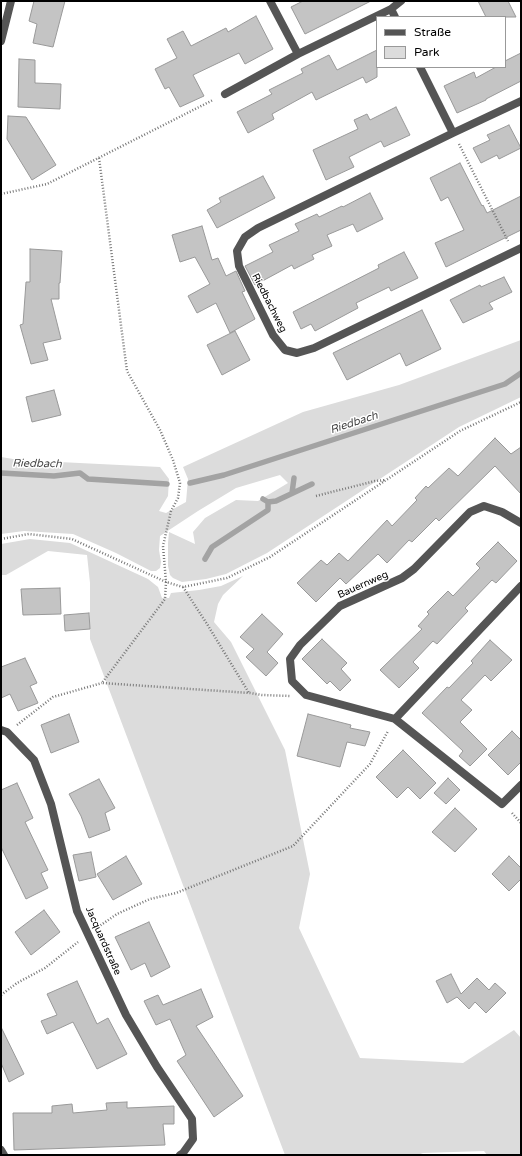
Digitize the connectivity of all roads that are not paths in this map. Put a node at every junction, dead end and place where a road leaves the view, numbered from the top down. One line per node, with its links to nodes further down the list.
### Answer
1 (11, 1): 8 (street)
2 (270, 1): 9 (street)
3 (401, 1): 4 (street)
4 (392, 9): 5 (street); 6 (street)
5 (377, 16)
6 (395, 16)
7 (376, 17): 9 (street)
8 (1, 41)
9 (298, 54): 11 (street)
10 (420, 68): 13 (street)
11 (224, 94)
12 (521, 101): 13 (street, Riedbachweg)
13 (453, 134): 14 (street, Riedbachweg)
14 (518, 250)
15 (521, 523): 17 (street, Bauernweg)
16 (521, 586): 17 (street)
17 (395, 719): 19 (street)
18 (4, 731): 22 (street, Jacquardstraße)
19 (521, 784)
20 (1, 1150): 21 (street)
21 (4, 1155)
22 (180, 1155)

